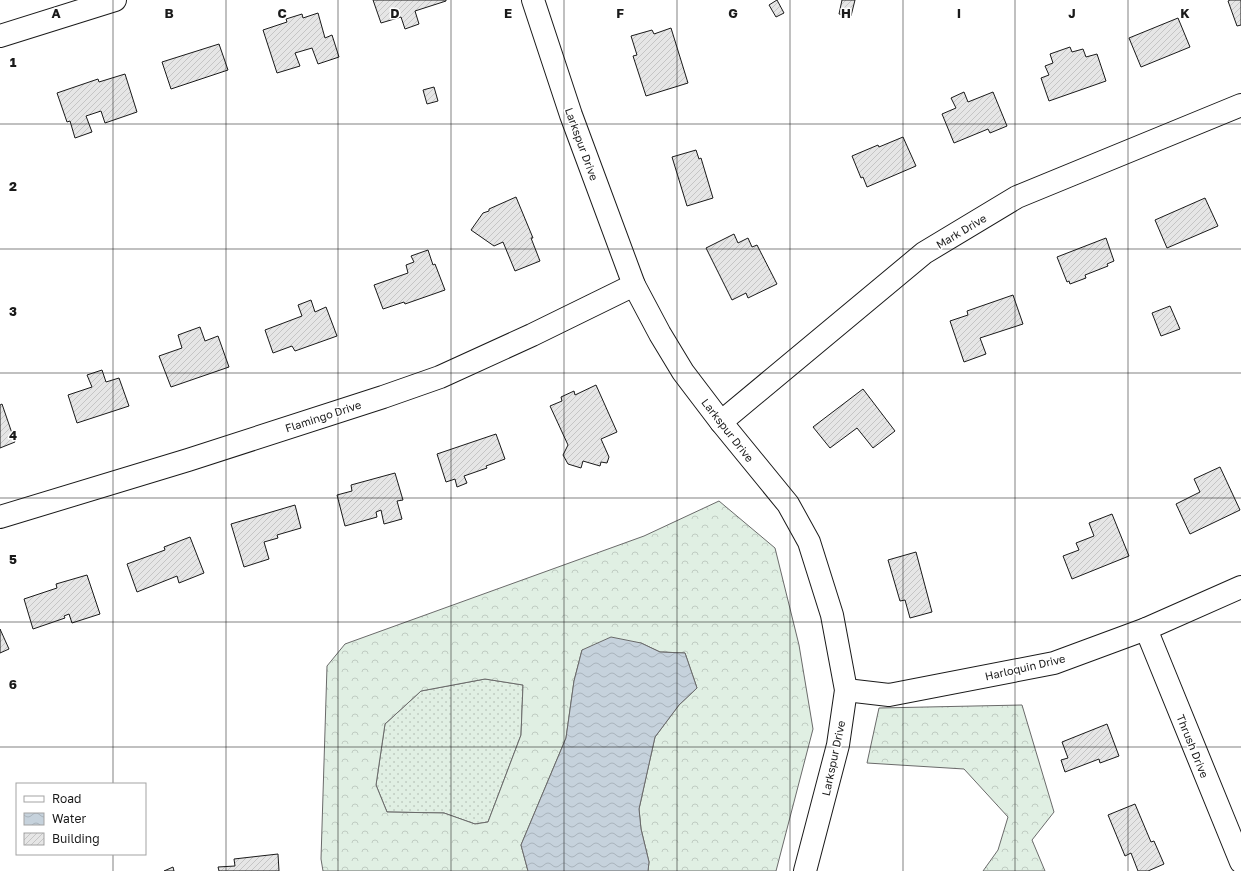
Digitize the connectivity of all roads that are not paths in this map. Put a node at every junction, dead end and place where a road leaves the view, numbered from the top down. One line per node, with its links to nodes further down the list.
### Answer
1 (114, 0): 3 (street)
2 (533, 0): 5 (street, Larkspur Drive)
3 (0, 36)
4 (1241, 105): 6 (street, Mark Drive)
5 (634, 285): 6 (street, Larkspur Drive); 7 (street, Flamingo Drive)
6 (721, 422): 10 (street, Larkspur Drive)
7 (0, 516)
8 (1241, 587): 9 (street, Harloquin Drive)
9 (1146, 629): 10 (street, Harloquin Drive); 11 (street, Thrush Drive)
10 (846, 690): 12 (street, Larkspur Drive)
11 (1241, 862)
12 (805, 871)

